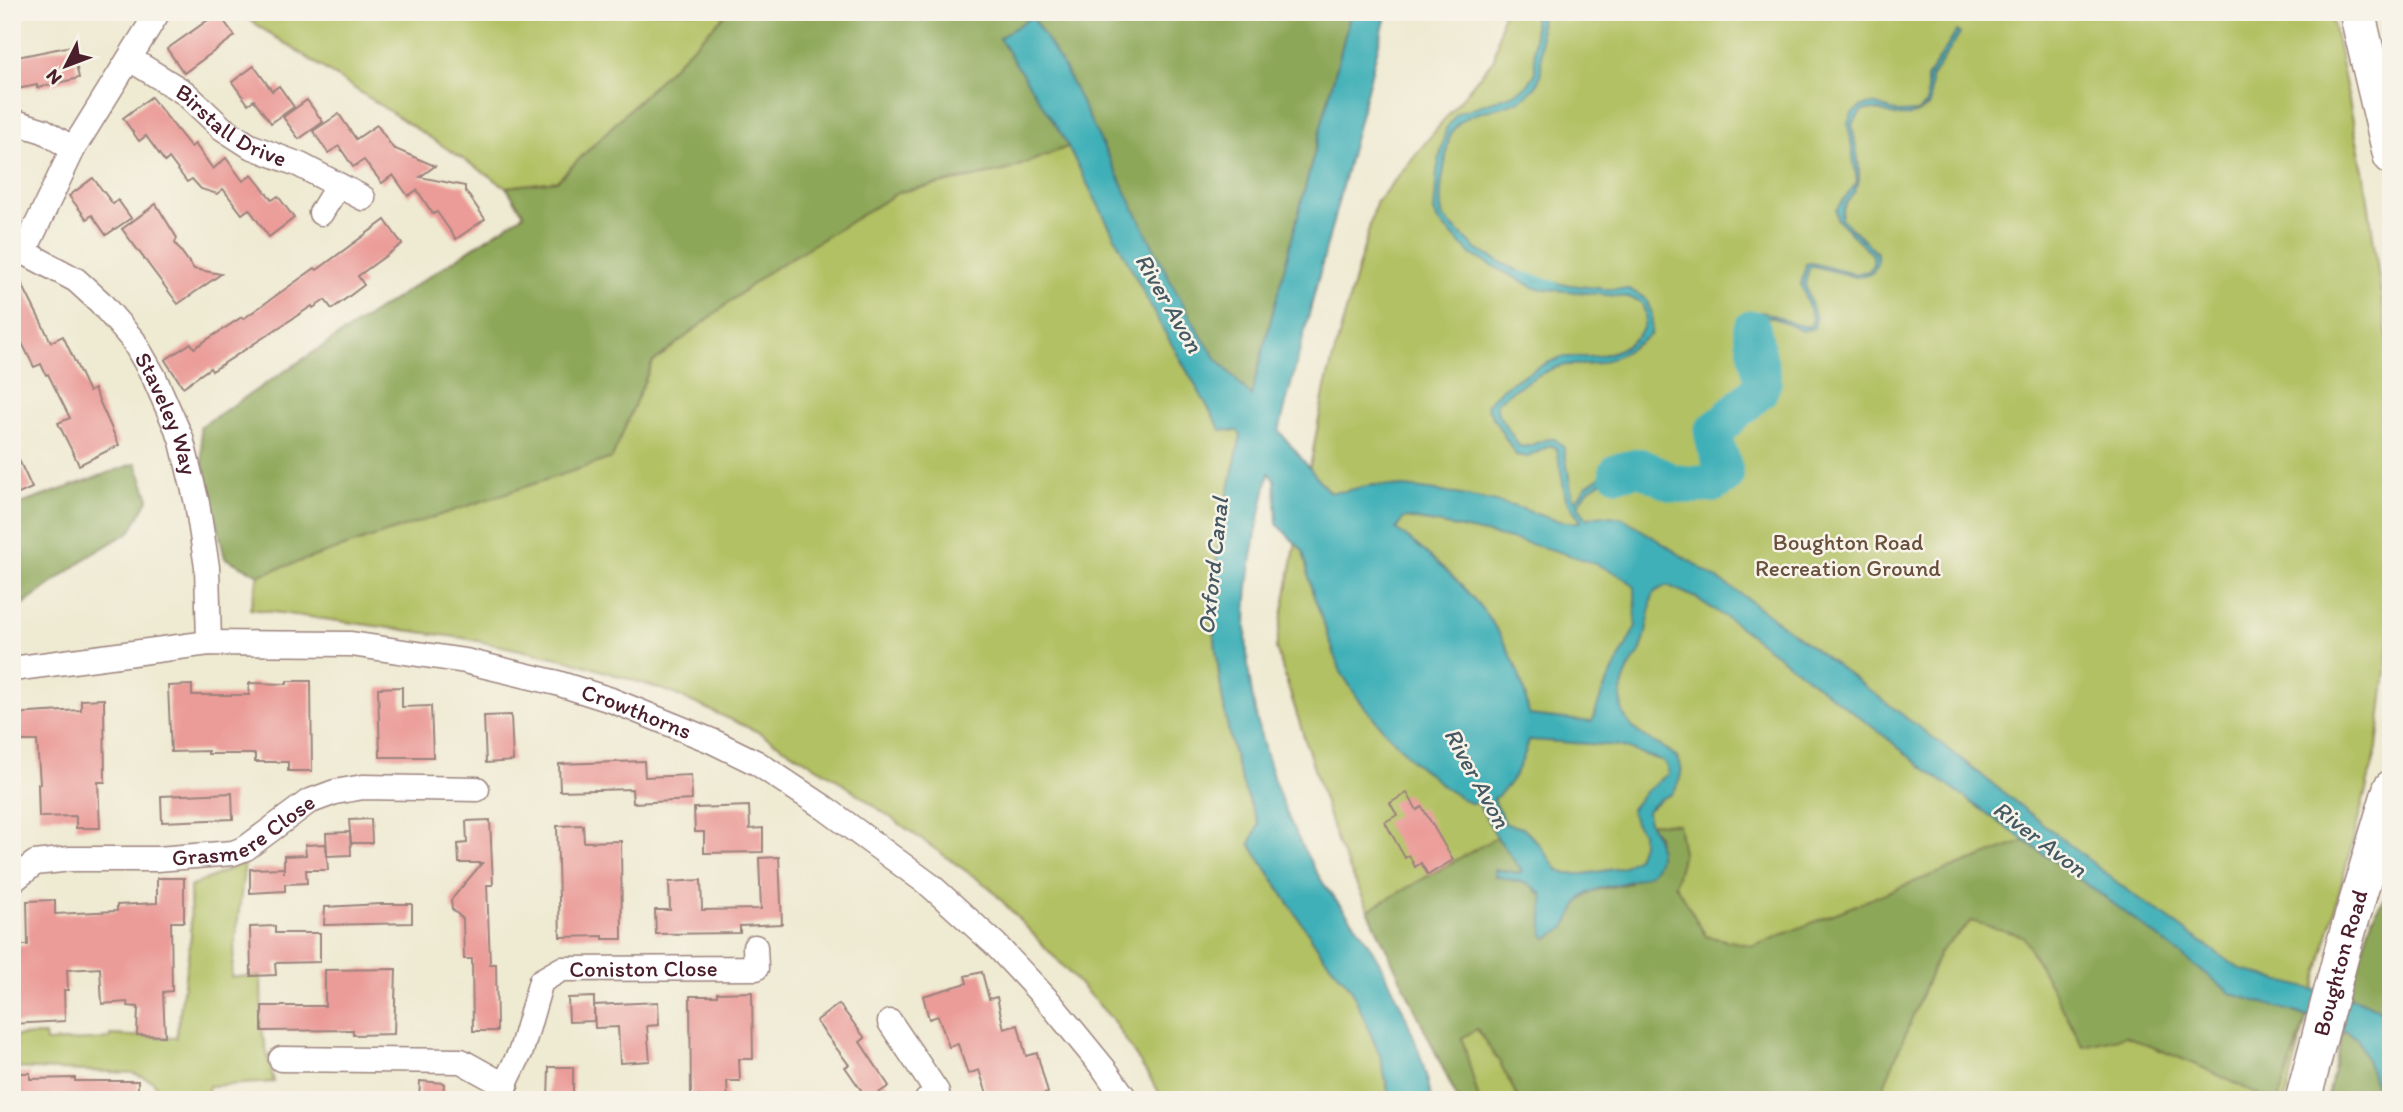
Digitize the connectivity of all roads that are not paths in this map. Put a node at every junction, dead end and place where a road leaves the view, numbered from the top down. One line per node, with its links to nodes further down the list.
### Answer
1 (158, 12): 3 (street)
2 (2357, 12): 6 (street)
3 (130, 59): 5 (street); 7 (street, Birstall Drive)
4 (12, 121): 5 (street)
5 (73, 149): 10 (street)
6 (2391, 156)
7 (338, 185): 8 (street, Birstall Drive); 9 (street)
8 (363, 198)
9 (321, 212)
10 (18, 250): 11 (street, Staveley Way)
11 (209, 643): 12 (street, Crowthorns); 21 (street, Crowthorns)
12 (12, 669)
13 (2391, 788): 22 (street, Boughton Road)
14 (477, 789): 15 (street, Grasmere Close)
15 (12, 881)
16 (755, 947): 19 (street, Coniston Close)
17 (890, 1021): 20 (street)
18 (281, 1059): 19 (street, Coniston Close)
19 (501, 1093)
20 (935, 1097)
21 (1126, 1100)
22 (2303, 1100)

